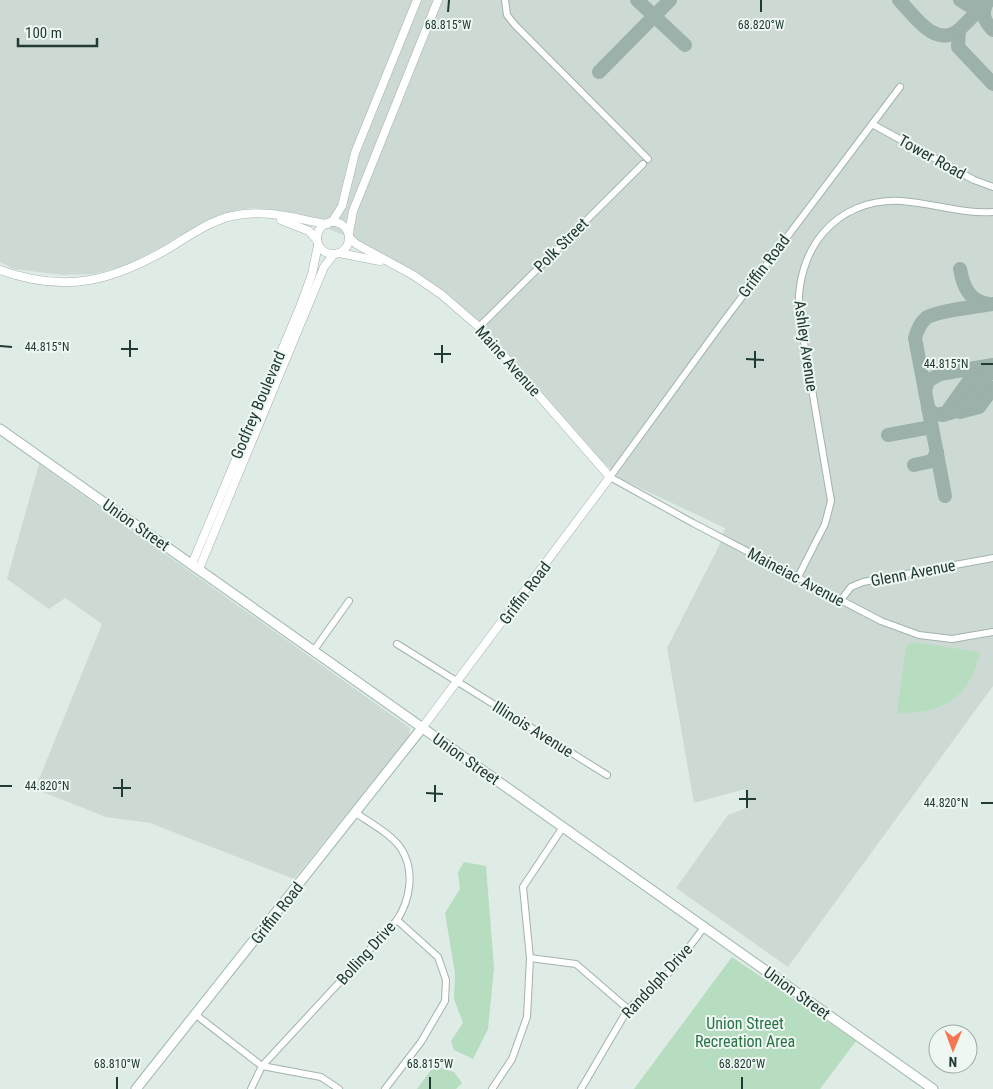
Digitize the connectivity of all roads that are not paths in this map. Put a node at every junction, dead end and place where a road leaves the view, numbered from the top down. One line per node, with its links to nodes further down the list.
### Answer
1 (417, 0): 9 (street)
2 (438, 0): 10 (street)
3 (505, 0): 15 (street, Polk Street)
4 (900, 86): 5 (street, Griffin Road)
5 (872, 124): 6 (street, Tower Road); 17 (street, Griffin Road)
6 (993, 187)
7 (993, 212): 20 (street, Ashley Avenue)
8 (260, 213): 9 (street); 11 (street); 14 (street)
9 (329, 223): 10 (street); 11 (street)
10 (349, 235): 12 (street); 13 (street, Maine Avenue)
11 (318, 242): 12 (street); 19 (street, Godfrey Boulevard)
12 (336, 254): 13 (street, Maine Avenue); 19 (street, Godfrey Boulevard)
13 (390, 262): 15 (street, Maine Avenue)
14 (0, 270)
15 (479, 327): 17 (street, Maine Avenue)
16 (0, 429): 19 (main road, Union Street)
17 (610, 477): 20 (street, Maineiac Avenue); 26 (street, Griffin Road)
18 (993, 558): 21 (street, Glenn Avenue)
19 (196, 567): 25 (main road, Union Street)
20 (798, 578): 21 (street, Maineiac Avenue)
21 (840, 600): 23 (street, Maineiac Avenue)
22 (349, 601): 25 (street)
23 (993, 632)
24 (397, 644): 26 (street, Illinois Avenue)
25 (314, 650): 27 (main road, Union Street)
26 (458, 682): 27 (street, Griffin Road); 28 (street, Illinois Avenue)
27 (422, 728): 29 (main road, Griffin Road); 30 (main road, Union Street)
28 (607, 775)
29 (356, 813): 31 (street, Bolling Drive); 35 (main road, Griffin Road)
30 (563, 827): 32 (main road, Union Street); 33 (street)
31 (396, 920): 36 (street, Bolling Drive); 40 (street)
32 (705, 926): 34 (street, Randolph Drive); 43 (main road, Union Street)
33 (530, 958): 34 (street); 41 (street)
34 (628, 1009): 42 (street, Randolph Drive)
35 (196, 1015): 36 (street); 37 (main road, Griffin Road)
36 (262, 1066): 38 (street, Bolling Drive); 39 (street)
37 (136, 1089)
38 (251, 1089)
39 (339, 1089)
40 (385, 1089)
41 (492, 1089)
42 (581, 1089)
43 (932, 1089)

